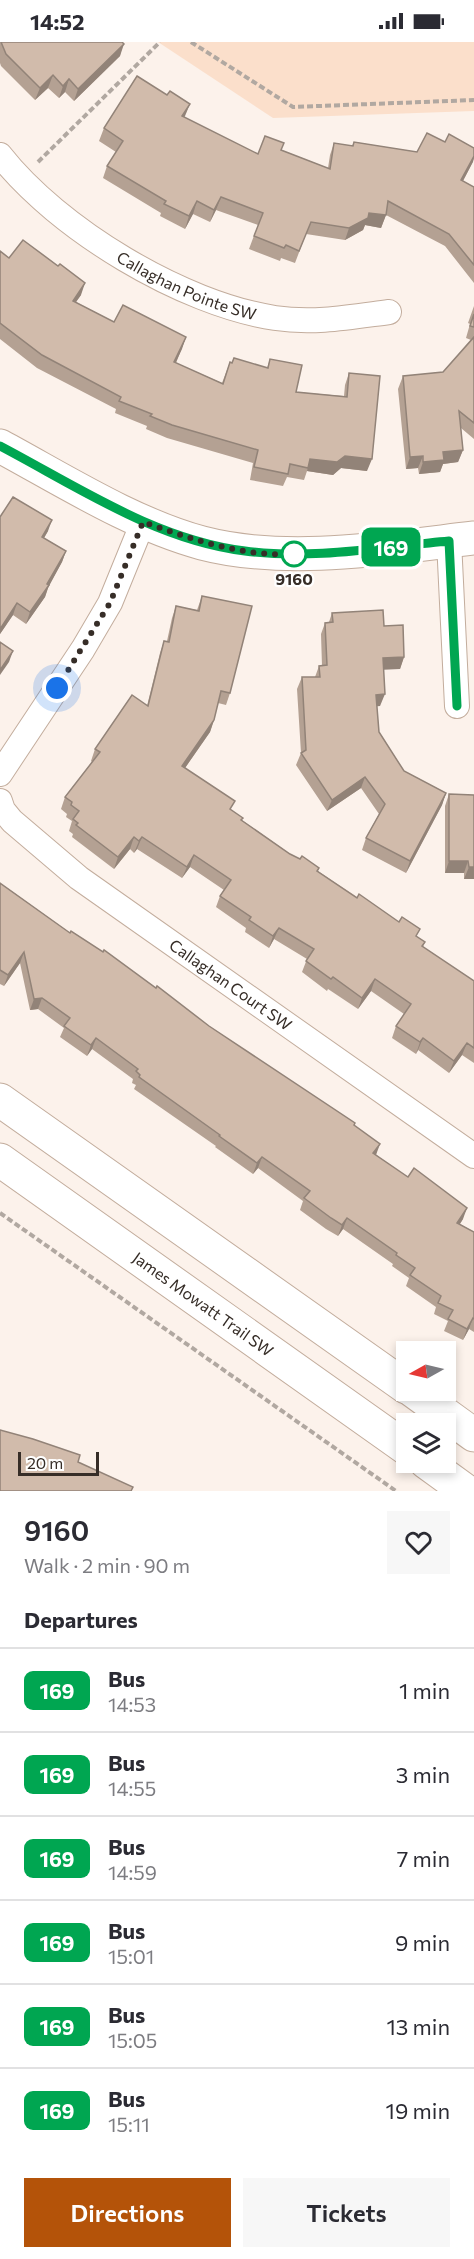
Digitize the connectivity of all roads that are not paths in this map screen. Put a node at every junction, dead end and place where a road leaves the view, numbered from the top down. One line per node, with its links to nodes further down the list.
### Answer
1 (9, 173): 2 (street, Callaghan Pointe SW)
2 (389, 312)
3 (0, 446): 4 (main road)
4 (143, 522): 5 (main road); 7 (street)
5 (461, 540): 6 (street)
6 (457, 706)
7 (0, 774)
8 (0, 801): 10 (street, Callaghan Court SW)
9 (0, 1100): 12 (main road)
10 (474, 1156)
11 (0, 1160): 15 (main road, James Mowatt Trail SW)
12 (396, 1380)
13 (427, 1401): 14 (main road)
14 (474, 1435)
15 (396, 1442)
16 (441, 1473): 17 (main road)
17 (466, 1491)

